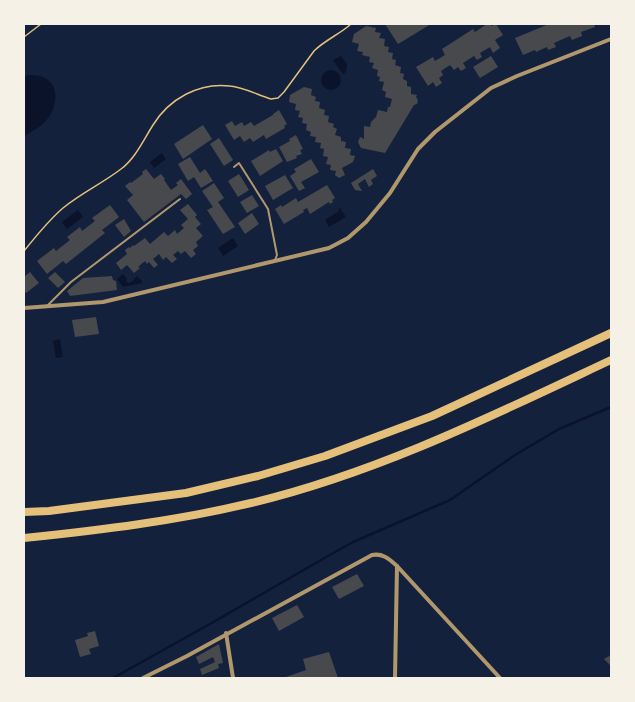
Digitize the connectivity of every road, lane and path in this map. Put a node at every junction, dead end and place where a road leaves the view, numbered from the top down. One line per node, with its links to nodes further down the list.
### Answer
1 (41, 24): 3 (path)
2 (352, 24): 7 (path)
3 (24, 37)
4 (611, 39): 8 (street)
5 (234, 167): 8 (lane)
6 (180, 199): 9 (lane)
7 (24, 250)
8 (275, 262): 9 (street)
9 (47, 306): 10 (street)
10 (24, 308)
11 (611, 333): 13 (highway)
12 (611, 360): 14 (highway)
13 (24, 512)
14 (24, 538)
15 (397, 566): 16 (street); 19 (street); 20 (street)
16 (226, 633): 17 (street); 18 (street)
17 (143, 678)
18 (233, 678)
19 (395, 678)
20 (500, 678)

